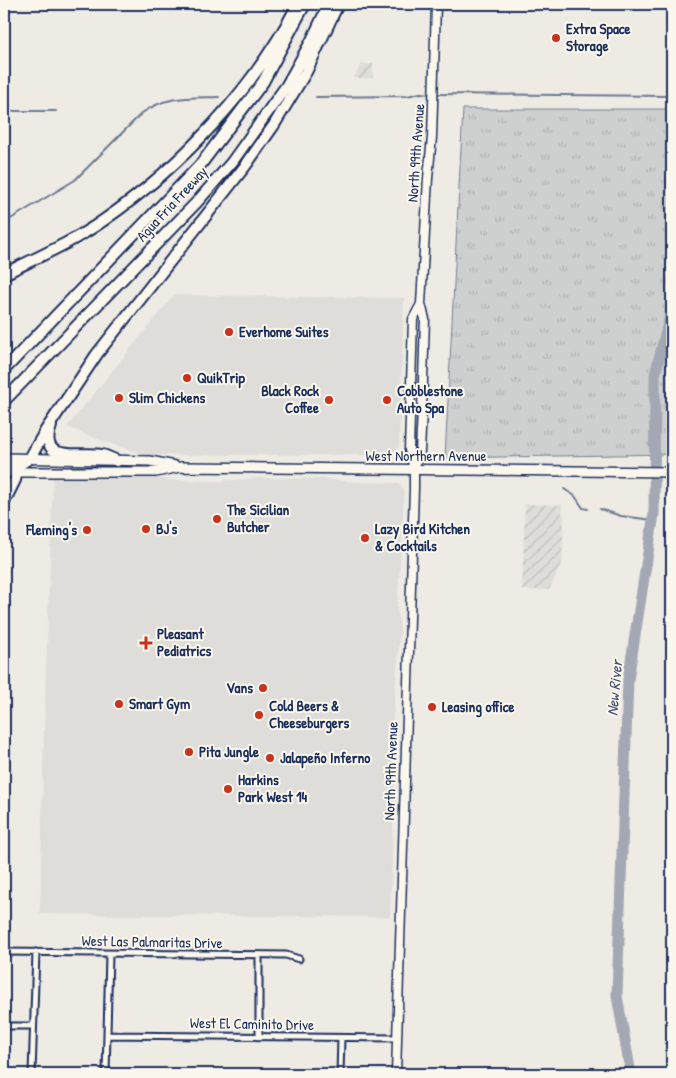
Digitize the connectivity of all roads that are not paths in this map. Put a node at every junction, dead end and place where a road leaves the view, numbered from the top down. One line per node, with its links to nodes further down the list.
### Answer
1 (298, 4): 6 (highway)
2 (305, 4): 8 (highway, Agua Fria Freeway)
3 (329, 4): 9 (highway, Agua Fria Freeway)
4 (338, 4): 10 (highway)
5 (436, 4): 7 (main road, North 99th Avenue)
6 (4, 274)
7 (421, 304): 15 (main road, North 99th Avenue); 15 (main road, North 99th Avenue)
8 (4, 370)
9 (4, 401)
10 (53, 422): 11 (highway); 13 (highway)
11 (30, 458): 12 (main road, West Northern Avenue); 13 (main road, West Northern Avenue); 16 (highway)
12 (4, 459): 16 (highway)
13 (117, 461): 14 (main road, West Northern Avenue)
14 (180, 467): 15 (main road, West Northern Avenue); 16 (main road, West Northern Avenue)
15 (414, 469): 17 (main road, West Northern Avenue); 29 (main road, North 99th Avenue)
16 (10, 470): 18 (highway)
17 (672, 472)
18 (4, 502)
19 (4, 952): 20 (street, West Las Palmaritas Drive)
20 (36, 952): 21 (street, West Las Palmaritas Drive); 25 (street)
21 (109, 954): 22 (street, West Las Palmaritas Drive); 26 (street)
22 (259, 955): 23 (street, West Las Palmaritas Drive); 27 (street)
23 (299, 959)
24 (4, 1026): 25 (street)
25 (33, 1026): 30 (street)
26 (107, 1035): 27 (street, West El Caminito Drive); 31 (street)
27 (258, 1037): 28 (street, West El Caminito Drive)
28 (342, 1038): 29 (street, West El Caminito Drive); 32 (street)
29 (397, 1038): 33 (main road, North 99th Avenue)
30 (32, 1074)
31 (106, 1074)
32 (340, 1074)
33 (396, 1074)

